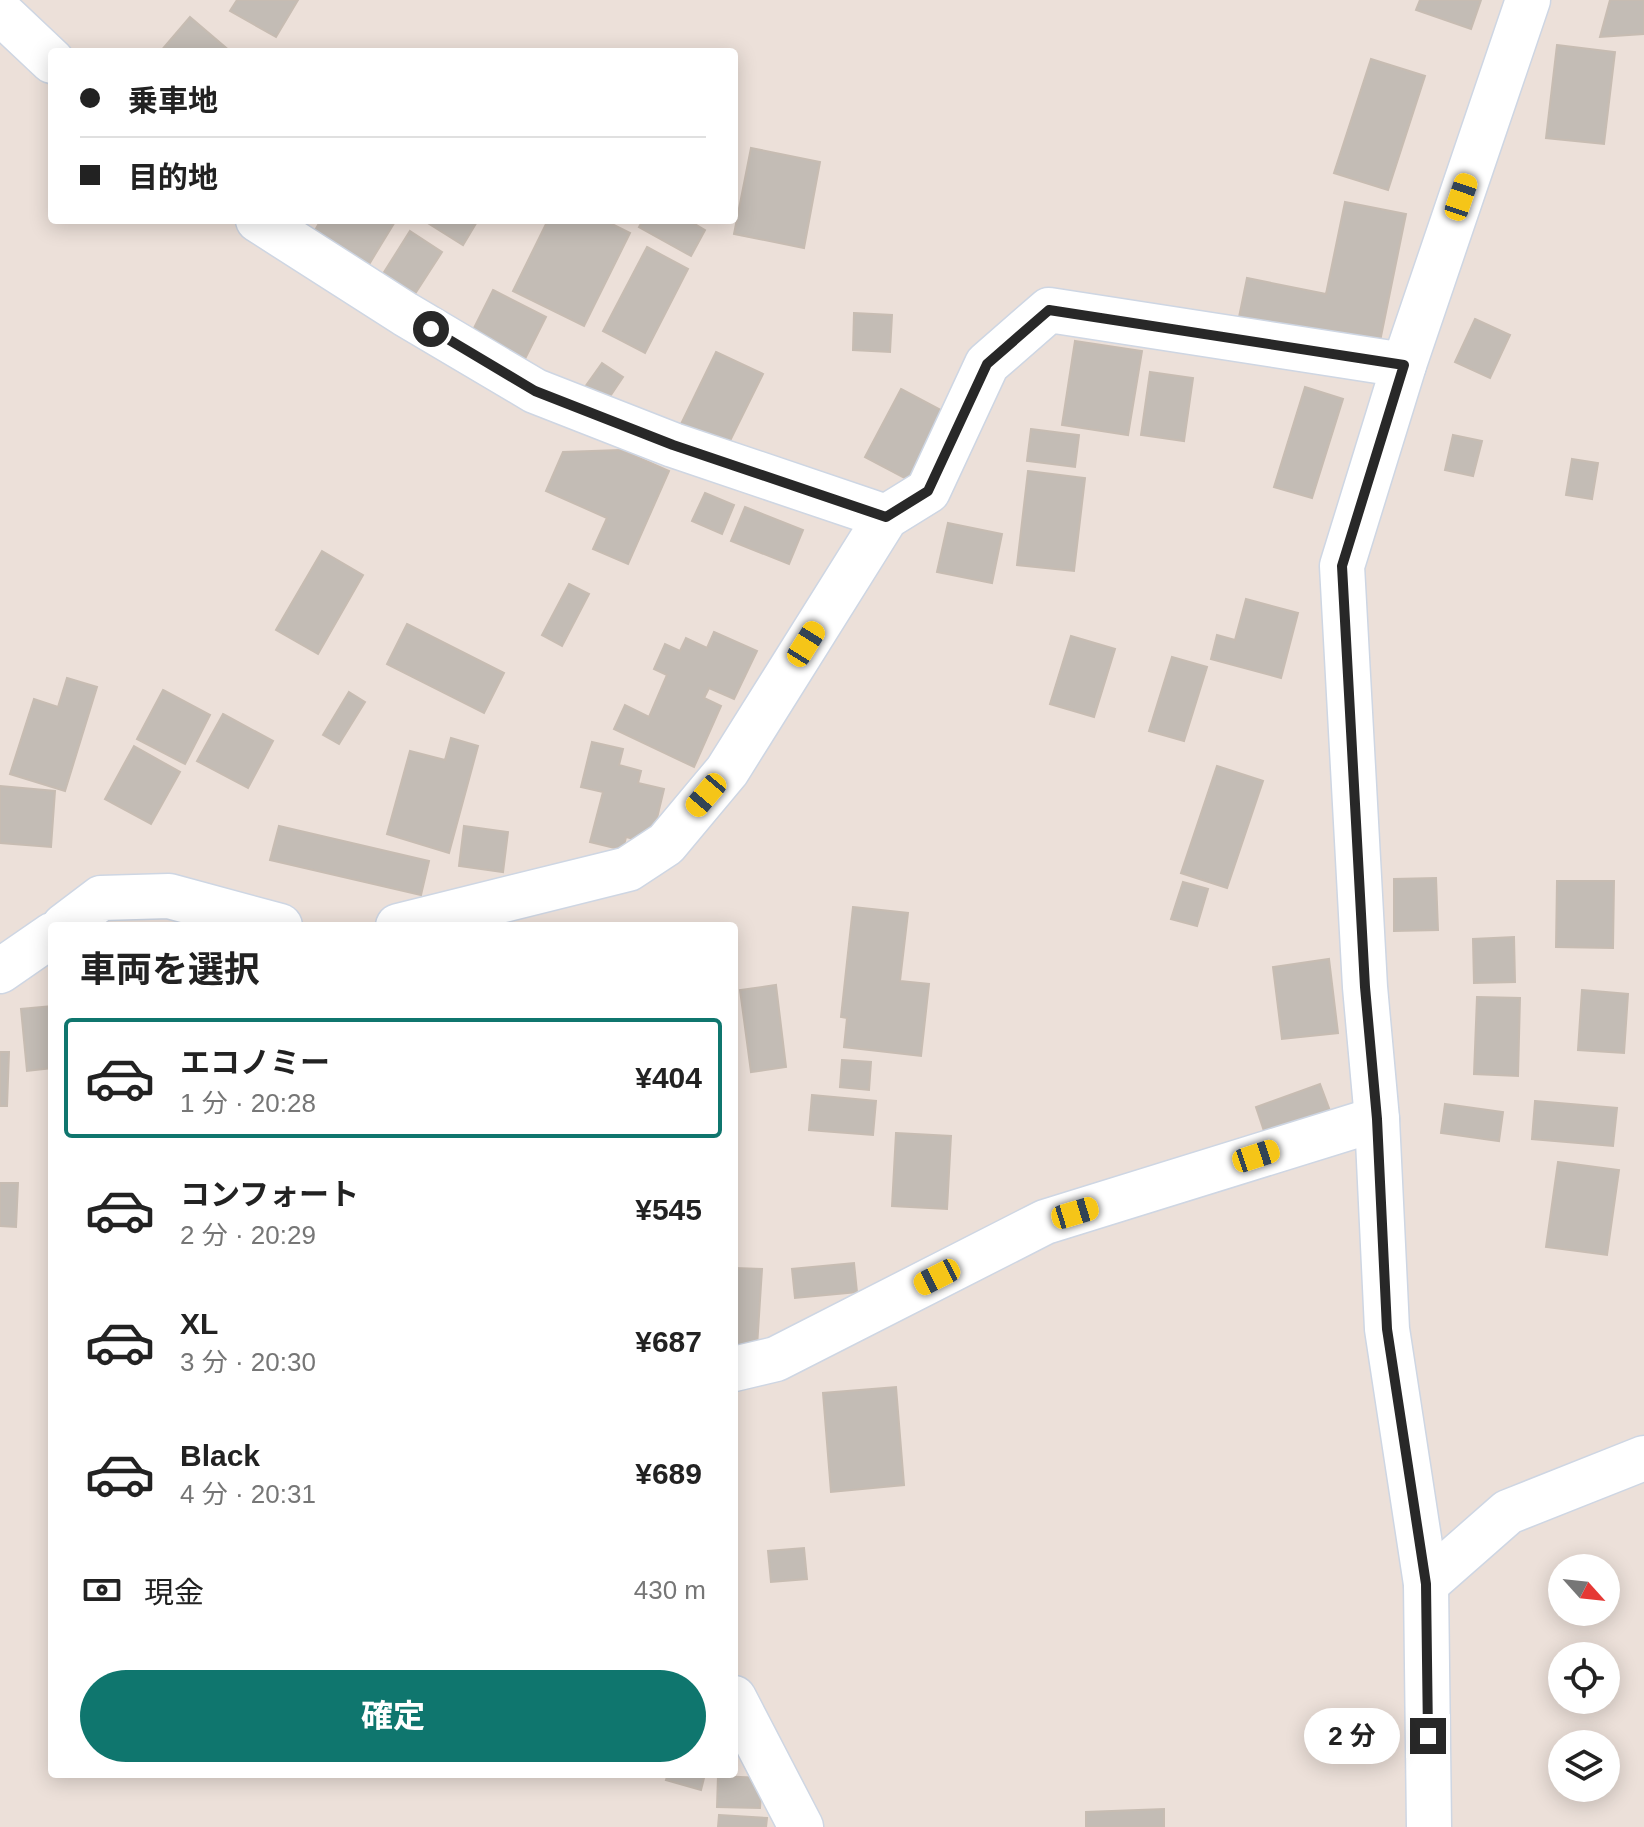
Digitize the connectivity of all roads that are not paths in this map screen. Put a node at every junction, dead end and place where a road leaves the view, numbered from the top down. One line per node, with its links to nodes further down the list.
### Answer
1 (1528, 0): 5 (street)
2 (0, 12): 3 (street)
3 (48, 57)
4 (264, 224): 6 (street)
5 (1404, 365): 6 (street); 12 (street)
6 (886, 517): 9 (street)
7 (69, 922): 8 (street)
8 (265, 922)
9 (414, 922)
10 (48, 938): 11 (street)
11 (0, 971)
12 (1377, 1119): 13 (street); 15 (street)
13 (738, 1368)
14 (1644, 1458): 15 (street)
15 (1426, 1584): 18 (street)
16 (738, 1706): 17 (street)
17 (801, 1827)
18 (1429, 1827)

